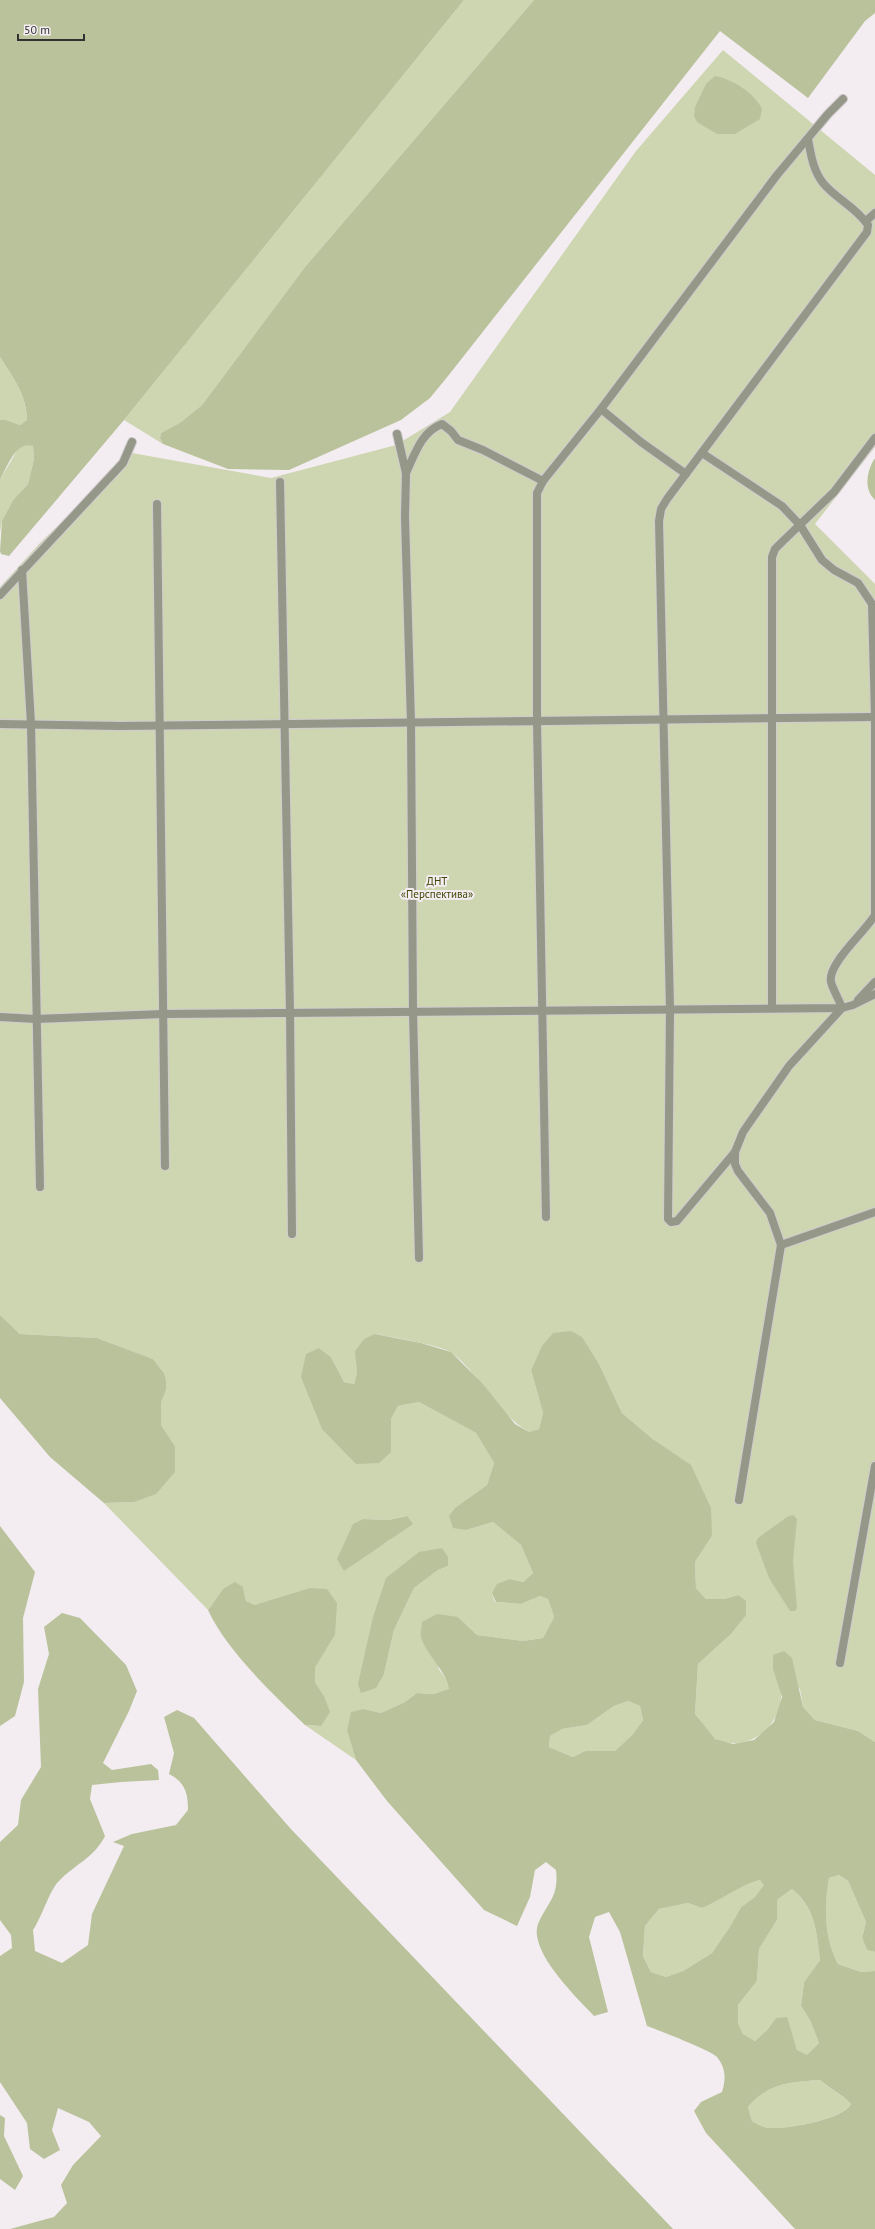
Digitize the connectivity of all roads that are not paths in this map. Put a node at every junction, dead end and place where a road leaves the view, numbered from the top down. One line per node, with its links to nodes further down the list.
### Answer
1 (843, 99): 2 (street)
2 (808, 140): 4 (street); 5 (street)
3 (875, 213): 4 (street)
4 (866, 221): 9 (street)
5 (601, 409): 11 (street); 12 (street)
6 (397, 434): 10 (street)
7 (875, 438): 15 (street)
8 (132, 442): 16 (street)
9 (702, 453): 11 (street); 15 (street)
10 (406, 473): 12 (street); 22 (street)
11 (686, 474): 20 (street)
12 (543, 481): 21 (street)
13 (280, 482): 25 (street)
14 (157, 504): 26 (street)
15 (800, 525): 18 (street); 19 (street)
16 (22, 570): 17 (street); 24 (street)
17 (0, 595)
18 (875, 716): 19 (street); 31 (street)
19 (770, 718): 20 (street); 30 (street)
20 (663, 720): 21 (street); 32 (street)
21 (536, 722): 22 (street); 33 (street)
22 (411, 723): 25 (street); 34 (street)
23 (0, 724): 24 (street)
24 (31, 724): 26 (street); 38 (street)
25 (286, 724): 26 (street); 35 (street)
26 (160, 725): 36 (street)
27 (875, 982): 29 (street)
28 (875, 994): 29 (street)
29 (853, 1005): 31 (street)
30 (772, 1008): 31 (street); 32 (street)
31 (842, 1008): 39 (street)
32 (670, 1009): 33 (street); 39 (street)
33 (542, 1010): 34 (street); 43 (street)
34 (413, 1011): 35 (street); 46 (street)
35 (290, 1012): 36 (street); 44 (street)
36 (163, 1014): 38 (street); 40 (street)
37 (0, 1017): 38 (street)
38 (36, 1019): 41 (street)
39 (735, 1152): 45 (street)
40 (165, 1166)
41 (40, 1187)
42 (875, 1212): 45 (street)
43 (546, 1217)
44 (292, 1234)
45 (781, 1245): 48 (street)
46 (419, 1258)
47 (875, 1466): 49 (street)
48 (739, 1500)
49 (840, 1663)

